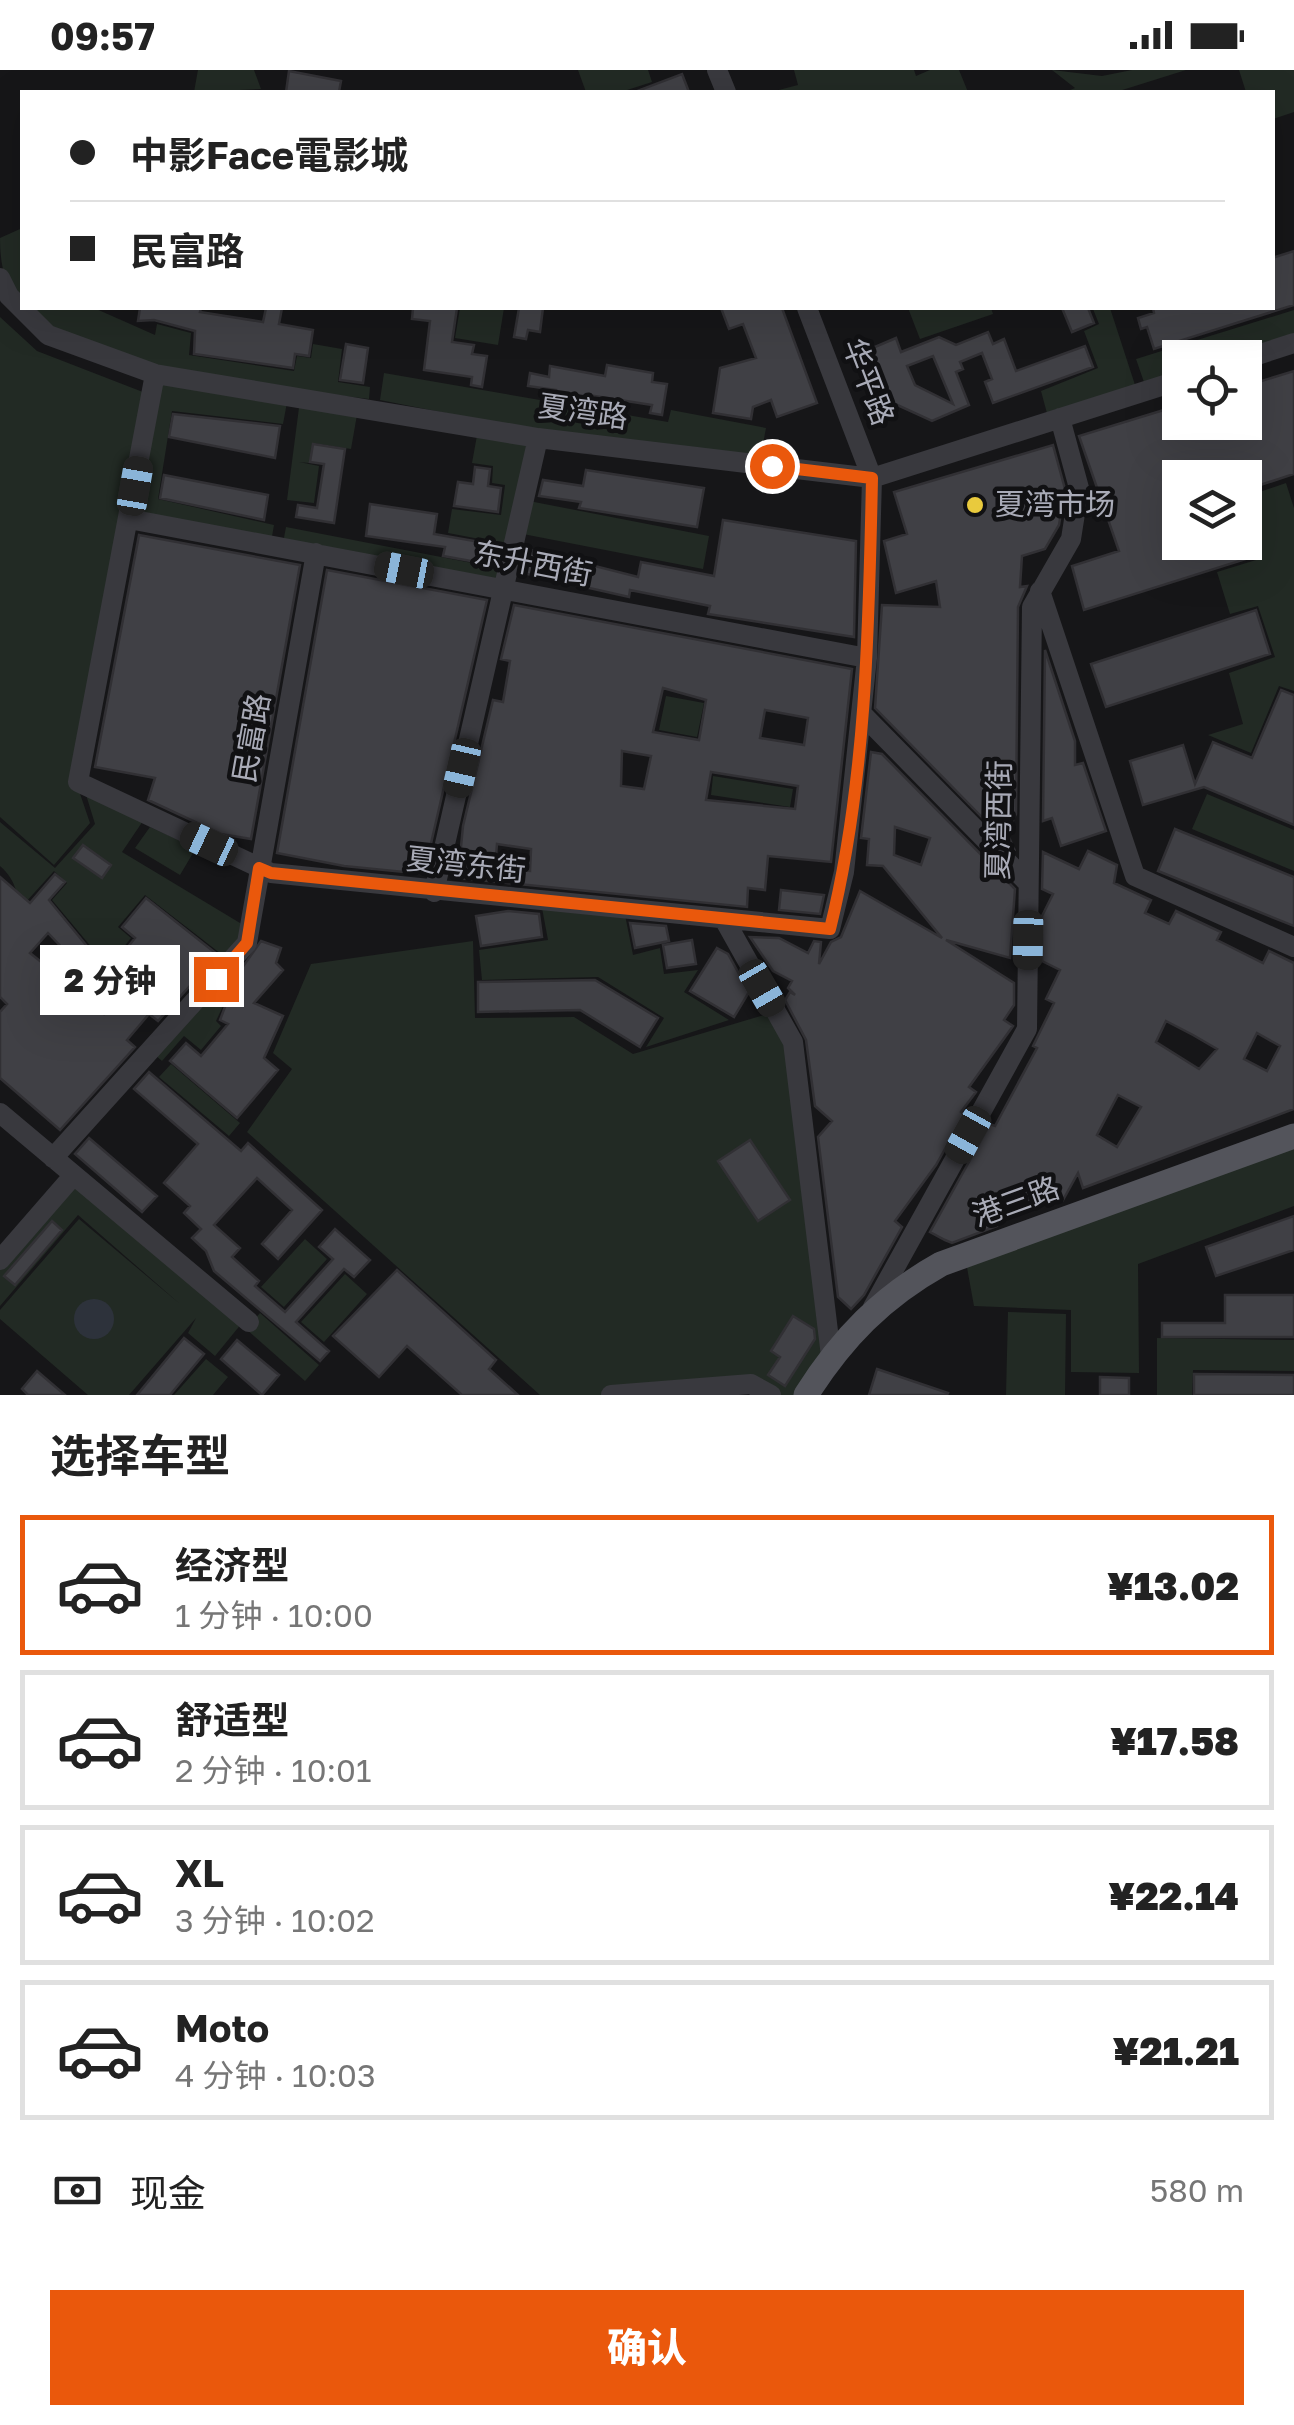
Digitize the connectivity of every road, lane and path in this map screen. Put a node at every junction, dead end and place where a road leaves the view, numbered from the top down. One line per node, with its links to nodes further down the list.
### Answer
1 (0, 278): 2 (street, 夏湾路)
2 (20, 307)
3 (23, 310): 7 (street, 夏湾路)
4 (808, 310): 11 (street, 华平路)
5 (1294, 343): 6 (street)
6 (1262, 353)
7 (155, 374): 10 (street, 夏湾路); 12 (street, 夏湾东街)
8 (1162, 386): 9 (street, 夏湾路)
9 (1060, 418): 11 (street, 夏湾路); 15 (street, 夏湾西街)
10 (538, 438): 11 (street, 夏湾路); 14 (street)
11 (872, 478): 16 (street, 夏湾东街)
12 (129, 519): 13 (street, 东升西街); 18 (street, 夏湾东街)
13 (316, 553): 14 (street, 东升西街); 18 (street, 民富路)
14 (503, 589): 16 (street, 东升西街); 20 (street)
15 (1040, 592): 19 (street, 夏湾西街); 22 (street)
16 (867, 658): 17 (street, 夏湾东街)
17 (861, 713): 19 (street); 21 (street, 夏湾东街)
18 (259, 868): 20 (street, 夏湾东街); 25 (street, 民富路)
19 (1028, 883): 28 (street, 夏湾西街)
20 (434, 892): 21 (street, 夏湾东街)
21 (724, 920): 30 (street)
22 (1294, 947)
23 (0, 1113): 25 (street)
24 (1294, 1136): 28 (main road, 港三路)
25 (53, 1158): 26 (street)
26 (73, 1176): 27 (street); 29 (street)
27 (0, 1260)
28 (868, 1316): 30 (main road, 港三路)
29 (249, 1322)
30 (831, 1356): 33 (main road, 港三路)
31 (611, 1395): 32 (street)
32 (772, 1395)
33 (806, 1395)

